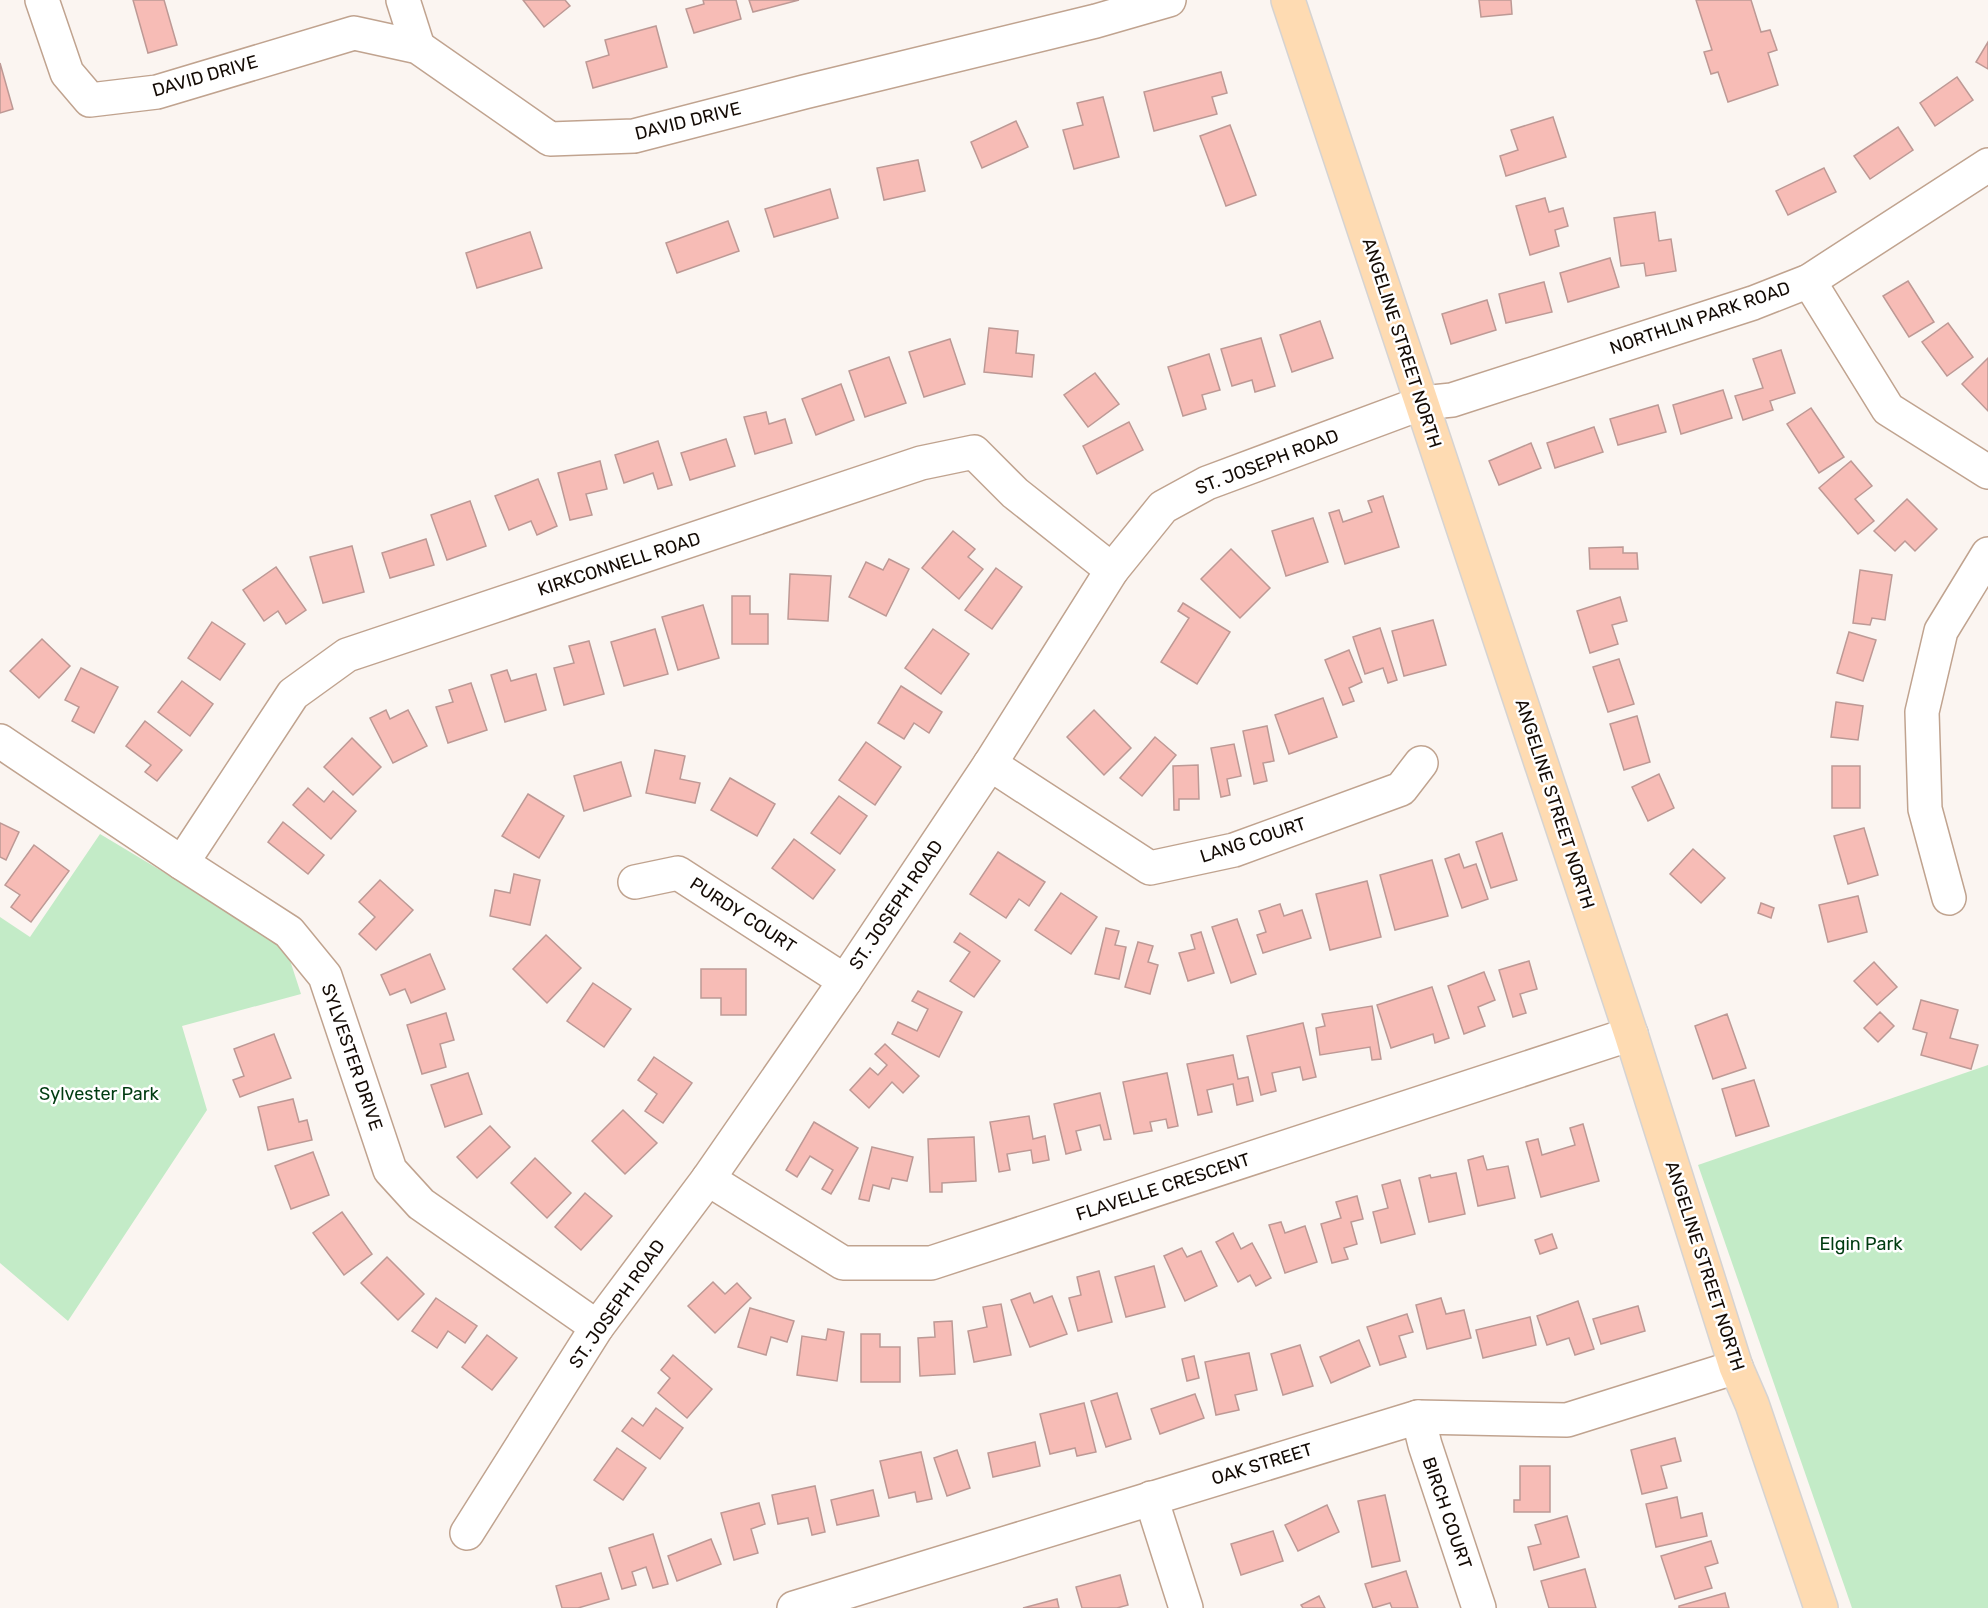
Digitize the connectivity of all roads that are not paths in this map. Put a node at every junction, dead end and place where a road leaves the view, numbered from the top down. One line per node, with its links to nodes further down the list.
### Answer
1 (42, 0): 5 (street, DAVID DRIVE)
2 (403, 0): 5 (street)
3 (1169, 0): 5 (street, DAVID DRIVE)
4 (1288, 0): 8 (main road, ANGELINE STREET NORTH)
5 (418, 47)
6 (1988, 165): 7 (street, NORTHLIN PARK ROAD)
7 (1809, 280): 8 (street, NORTHLIN PARK ROAD); 9 (street)
8 (1422, 403): 11 (street, ST. JOSEPH ROAD); 19 (main road, ANGELINE STREET NORTH)
9 (1988, 472)
10 (1988, 554): 17 (street)
11 (1113, 570): 14 (street, ST. JOSEPH ROAD); 15 (street, KIRKCONNELL ROAD)
12 (0, 741): 15 (street, SYLVESTER DRIVE)
13 (1421, 763): 14 (street, LANG COURT)
14 (990, 764): 18 (street, ST. JOSEPH ROAD)
15 (182, 863): 21 (street, SYLVESTER DRIVE)
16 (635, 882): 18 (street, PURDY COURT)
17 (1949, 898)
18 (845, 981): 20 (street, ST. JOSEPH ROAD)
19 (1630, 1034): 20 (street, FLAVELLE CRESCENT); 22 (main road, ANGELINE STREET NORTH)
20 (708, 1179): 21 (street, ST. JOSEPH ROAD)
21 (597, 1327): 25 (street, ST. JOSEPH ROAD)
22 (1737, 1366): 23 (street, OAK STREET); 29 (main road, ANGELINE STREET NORTH)
23 (1418, 1417): 24 (street, OAK STREET); 28 (street, BIRCH COURT)
24 (1151, 1498): 26 (street, OAK STREET); 27 (street)
25 (467, 1533)
26 (794, 1608)
27 (1186, 1608)
28 (1479, 1608)
29 (1821, 1608)

